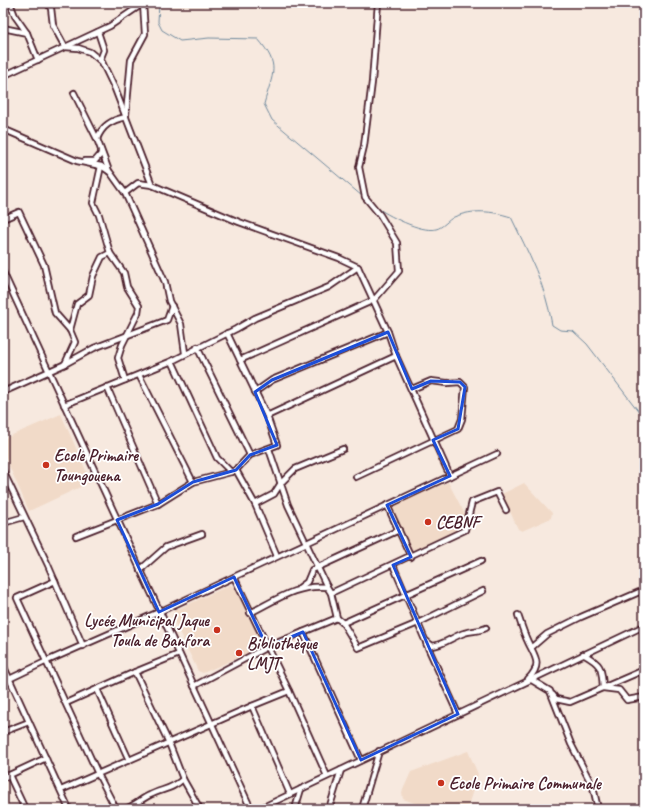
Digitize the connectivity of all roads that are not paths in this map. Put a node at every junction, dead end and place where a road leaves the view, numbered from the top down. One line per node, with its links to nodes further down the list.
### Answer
1 (10, 3): 8 (street)
2 (47, 3): 9 (street)
3 (139, 3): 7 (street)
4 (143, 3): 14 (street)
5 (378, 3): 27 (street)
6 (3, 28): 8 (street)
7 (98, 32): 9 (street); 11 (street)
8 (27, 33): 10 (street)
9 (65, 47): 10 (street); 11 (street)
10 (38, 60): 12 (street)
11 (100, 60): 14 (street)
12 (3, 76)
13 (74, 93): 16 (street)
14 (126, 117): 16 (street); 21 (street)
15 (3, 129): 18 (street)
16 (97, 140): 17 (street)
17 (100, 150): 18 (street); 20 (street)
18 (77, 162): 19 (street)
19 (101, 166): 20 (street); 24 (street)
20 (110, 172): 22 (street)
21 (152, 185): 22 (street); 25 (street)
22 (125, 193): 28 (street)
23 (3, 219): 29 (street)
24 (110, 253): 29 (street); 32 (street)
25 (358, 267): 27 (street); 31 (street)
26 (3, 272): 39 (street)
27 (374, 300): 30 (street); 37 (street)
28 (172, 306): 32 (street); 34 (street)
29 (70, 330): 38 (street)
30 (388, 332): 35 (street); 45 (street)
31 (227, 333): 33 (street); 37 (street)
32 (128, 335): 38 (street); 41 (street)
33 (197, 347): 34 (street); 52 (street)
34 (185, 354): 36 (street)
35 (396, 356): 43 (street); 47 (street)
36 (172, 360): 40 (street); 54 (street)
37 (240, 360): 45 (street)
38 (65, 364): 39 (street)
39 (49, 372): 44 (street); 46 (street)
40 (139, 375): 41 (street); 57 (street)
41 (125, 380): 42 (street)
42 (107, 386): 46 (street); 59 (street)
43 (412, 389): 48 (street); 48 (street)
44 (3, 392)
45 (255, 392): 47 (street)
46 (64, 405): 64 (street)
47 (268, 416): 49 (street)
48 (433, 440): 55 (street); 56 (street)
49 (269, 449): 52 (street); 58 (street)
50 (343, 449): 58 (street)
51 (496, 454): 55 (street)
52 (250, 455): 54 (street)
53 (3, 471): 63 (street)
54 (234, 471): 57 (street); 60 (street)
55 (450, 476): 61 (street)
56 (356, 477)
57 (193, 482): 59 (street)
58 (281, 483): 60 (street); 69 (street)
59 (158, 504): 64 (street)
60 (255, 504): 70 (street)
61 (388, 505): 66 (street); 69 (street)
62 (506, 510): 71 (street)
63 (24, 517): 65 (street); 77 (street)
64 (117, 520): 68 (street); 75 (street)
65 (3, 523)
66 (399, 530): 71 (street); 74 (street)
67 (202, 534): 75 (street)
68 (76, 536)
69 (305, 543): 70 (street); 74 (street)
70 (277, 556): 76 (street)
71 (411, 557): 73 (street)
72 (481, 561): 83 (street)
73 (393, 565): 82 (street); 83 (street)
74 (318, 567): 78 (street); 79 (street)
75 (140, 570): 84 (street)
76 (234, 577): 84 (street); 85 (street)
77 (56, 582): 94 (street); 99 (street)
78 (327, 587): 79 (street); 82 (street)
79 (299, 588): 85 (street)
80 (644, 590): 96 (street)
81 (483, 591): 89 (street)
82 (332, 593): 87 (street)
83 (406, 595): 88 (street); 89 (street)
84 (159, 612): 94 (street); 97 (street)
85 (250, 613): 95 (street)
86 (518, 616): 96 (street)
87 (337, 618): 88 (street); 92 (street)
88 (343, 623): 89 (street)
89 (418, 623): 93 (street)
90 (644, 626): 98 (street)
91 (486, 628): 93 (street)
92 (303, 632): 95 (street); 123 (street)
93 (425, 640): 115 (street)
94 (83, 646): 99 (street)
95 (267, 647): 107 (street); 110 (street)
96 (532, 647): 105 (street)
97 (179, 654): 102 (street); 107 (street)
98 (583, 654): 105 (street); 108 (street)
99 (47, 661): 104 (street); 113 (street)
100 (3, 665): 104 (street)
101 (644, 670): 108 (street)
102 (135, 672): 109 (street); 119 (street)
103 (3, 675): 104 (street)
104 (10, 680): 106 (street); 116 (street)
105 (528, 680): 111 (street); 115 (street)
106 (3, 682)
107 (194, 686): 117 (street)
108 (603, 688): 111 (street); 112 (street)
109 (97, 689): 113 (street); 122 (street)
110 (289, 691): 114 (street); 127 (street)
111 (550, 691): 143 (street)
112 (644, 697)
113 (66, 703): 125 (street)
114 (252, 706): 117 (street); 132 (street)
115 (458, 714): 120 (street)
116 (29, 722): 118 (street); 121 (street)
117 (212, 724): 119 (street); 138 (street)
118 (3, 732)
119 (169, 743): 122 (street); 129 (street)
120 (379, 752): 123 (street); 142 (street)
121 (46, 758): 126 (street); 131 (street)
122 (129, 760): 125 (street)
123 (361, 760): 124 (street)
124 (340, 770): 127 (street); 141 (street)
125 (98, 774): 131 (street); 135 (street)
126 (9, 775): 128 (street); 133 (street)
127 (327, 776): 130 (street)
128 (3, 778)
129 (183, 779): 136 (street); 137 (street)
130 (301, 789): 132 (street); 140 (street)
131 (61, 790): 134 (street)
132 (290, 794): 139 (street)
133 (25, 809)
134 (69, 809)
135 (116, 809)
136 (125, 809)
137 (200, 809)
138 (251, 809)
139 (259, 809)
140 (295, 809)
141 (329, 809)
142 (362, 809)
143 (598, 809)

